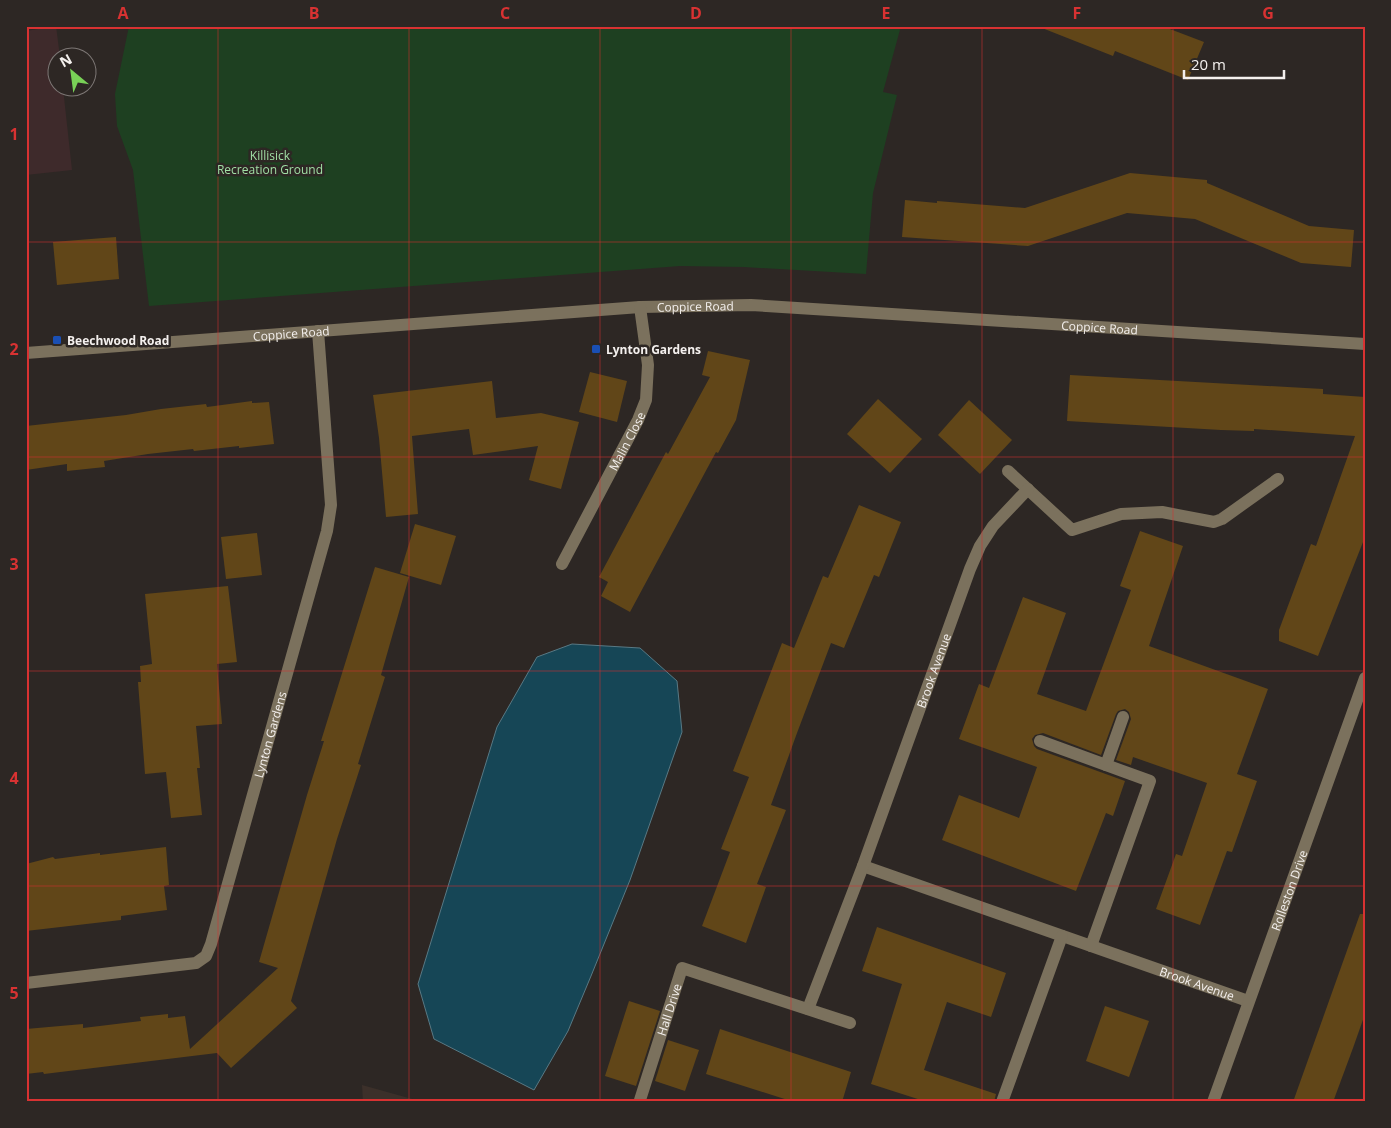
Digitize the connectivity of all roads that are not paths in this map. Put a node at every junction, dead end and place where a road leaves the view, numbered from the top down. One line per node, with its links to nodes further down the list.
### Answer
1 (640, 307): 2 (street, Coppice Road); 3 (street, Coppice Road); 8 (street, Malin Close)
2 (318, 331): 4 (street, Coppice Road); 16 (street, Lynton Gardens)
3 (1365, 344)
4 (26, 353)
5 (1008, 471): 7 (street)
6 (1278, 479): 7 (street)
7 (1028, 489): 13 (street, Brook Avenue)
8 (562, 564)
9 (1365, 678): 17 (street, Rolleston Drive)
10 (1123, 717): 12 (street)
11 (1040, 741): 12 (street)
12 (1106, 765): 15 (street)
13 (863, 866): 14 (street, Brook Avenue); 18 (street, Brook Avenue)
14 (1062, 936): 15 (street, Brook Avenue); 21 (street)
15 (1092, 946): 17 (street, Brook Avenue)
16 (26, 984)
17 (1248, 1001): 22 (street, Rolleston Drive)
18 (808, 1009): 19 (street); 20 (street, Hall Drive)
19 (850, 1023)
20 (640, 1100)
21 (1002, 1102)
22 (1213, 1102)

